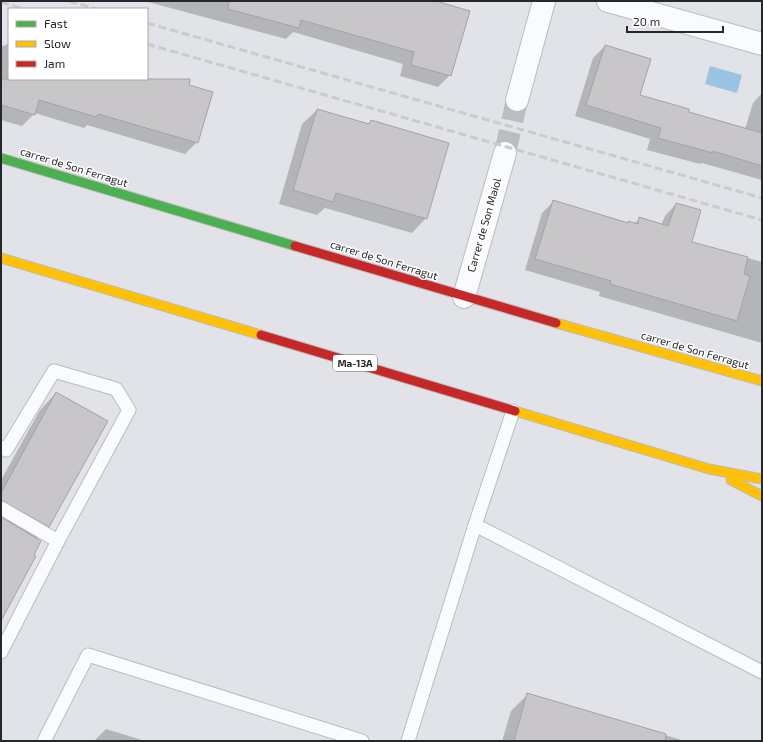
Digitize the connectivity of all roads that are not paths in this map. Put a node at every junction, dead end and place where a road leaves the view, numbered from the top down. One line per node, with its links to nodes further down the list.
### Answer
1 (544, 1): 4 (street)
2 (608, 1): 3 (street)
3 (762, 44)
4 (517, 100)
5 (504, 153): 8 (street, Carrer de Son Maiol)
6 (1, 158): 8 (main road, carrer de Son Ferragut)
7 (1, 258): 10 (main road, Ma-13A)
8 (464, 297): 9 (main road, carrer de Son Ferragut)
9 (762, 381)
10 (513, 411): 12 (main road, Ma-13A); 16 (lane)
11 (1, 447): 17 (lane)
12 (709, 469): 13 (main road, Ma-13A); 14 (main road, Ma-13A)
13 (762, 479)
14 (762, 496)
15 (1, 508): 17 (lane)
16 (475, 525): 19 (lane); 22 (lane)
17 (58, 541): 18 (lane)
18 (1, 652)
19 (762, 672)
20 (44, 741): 21 (lane)
21 (362, 741)
22 (408, 741)

